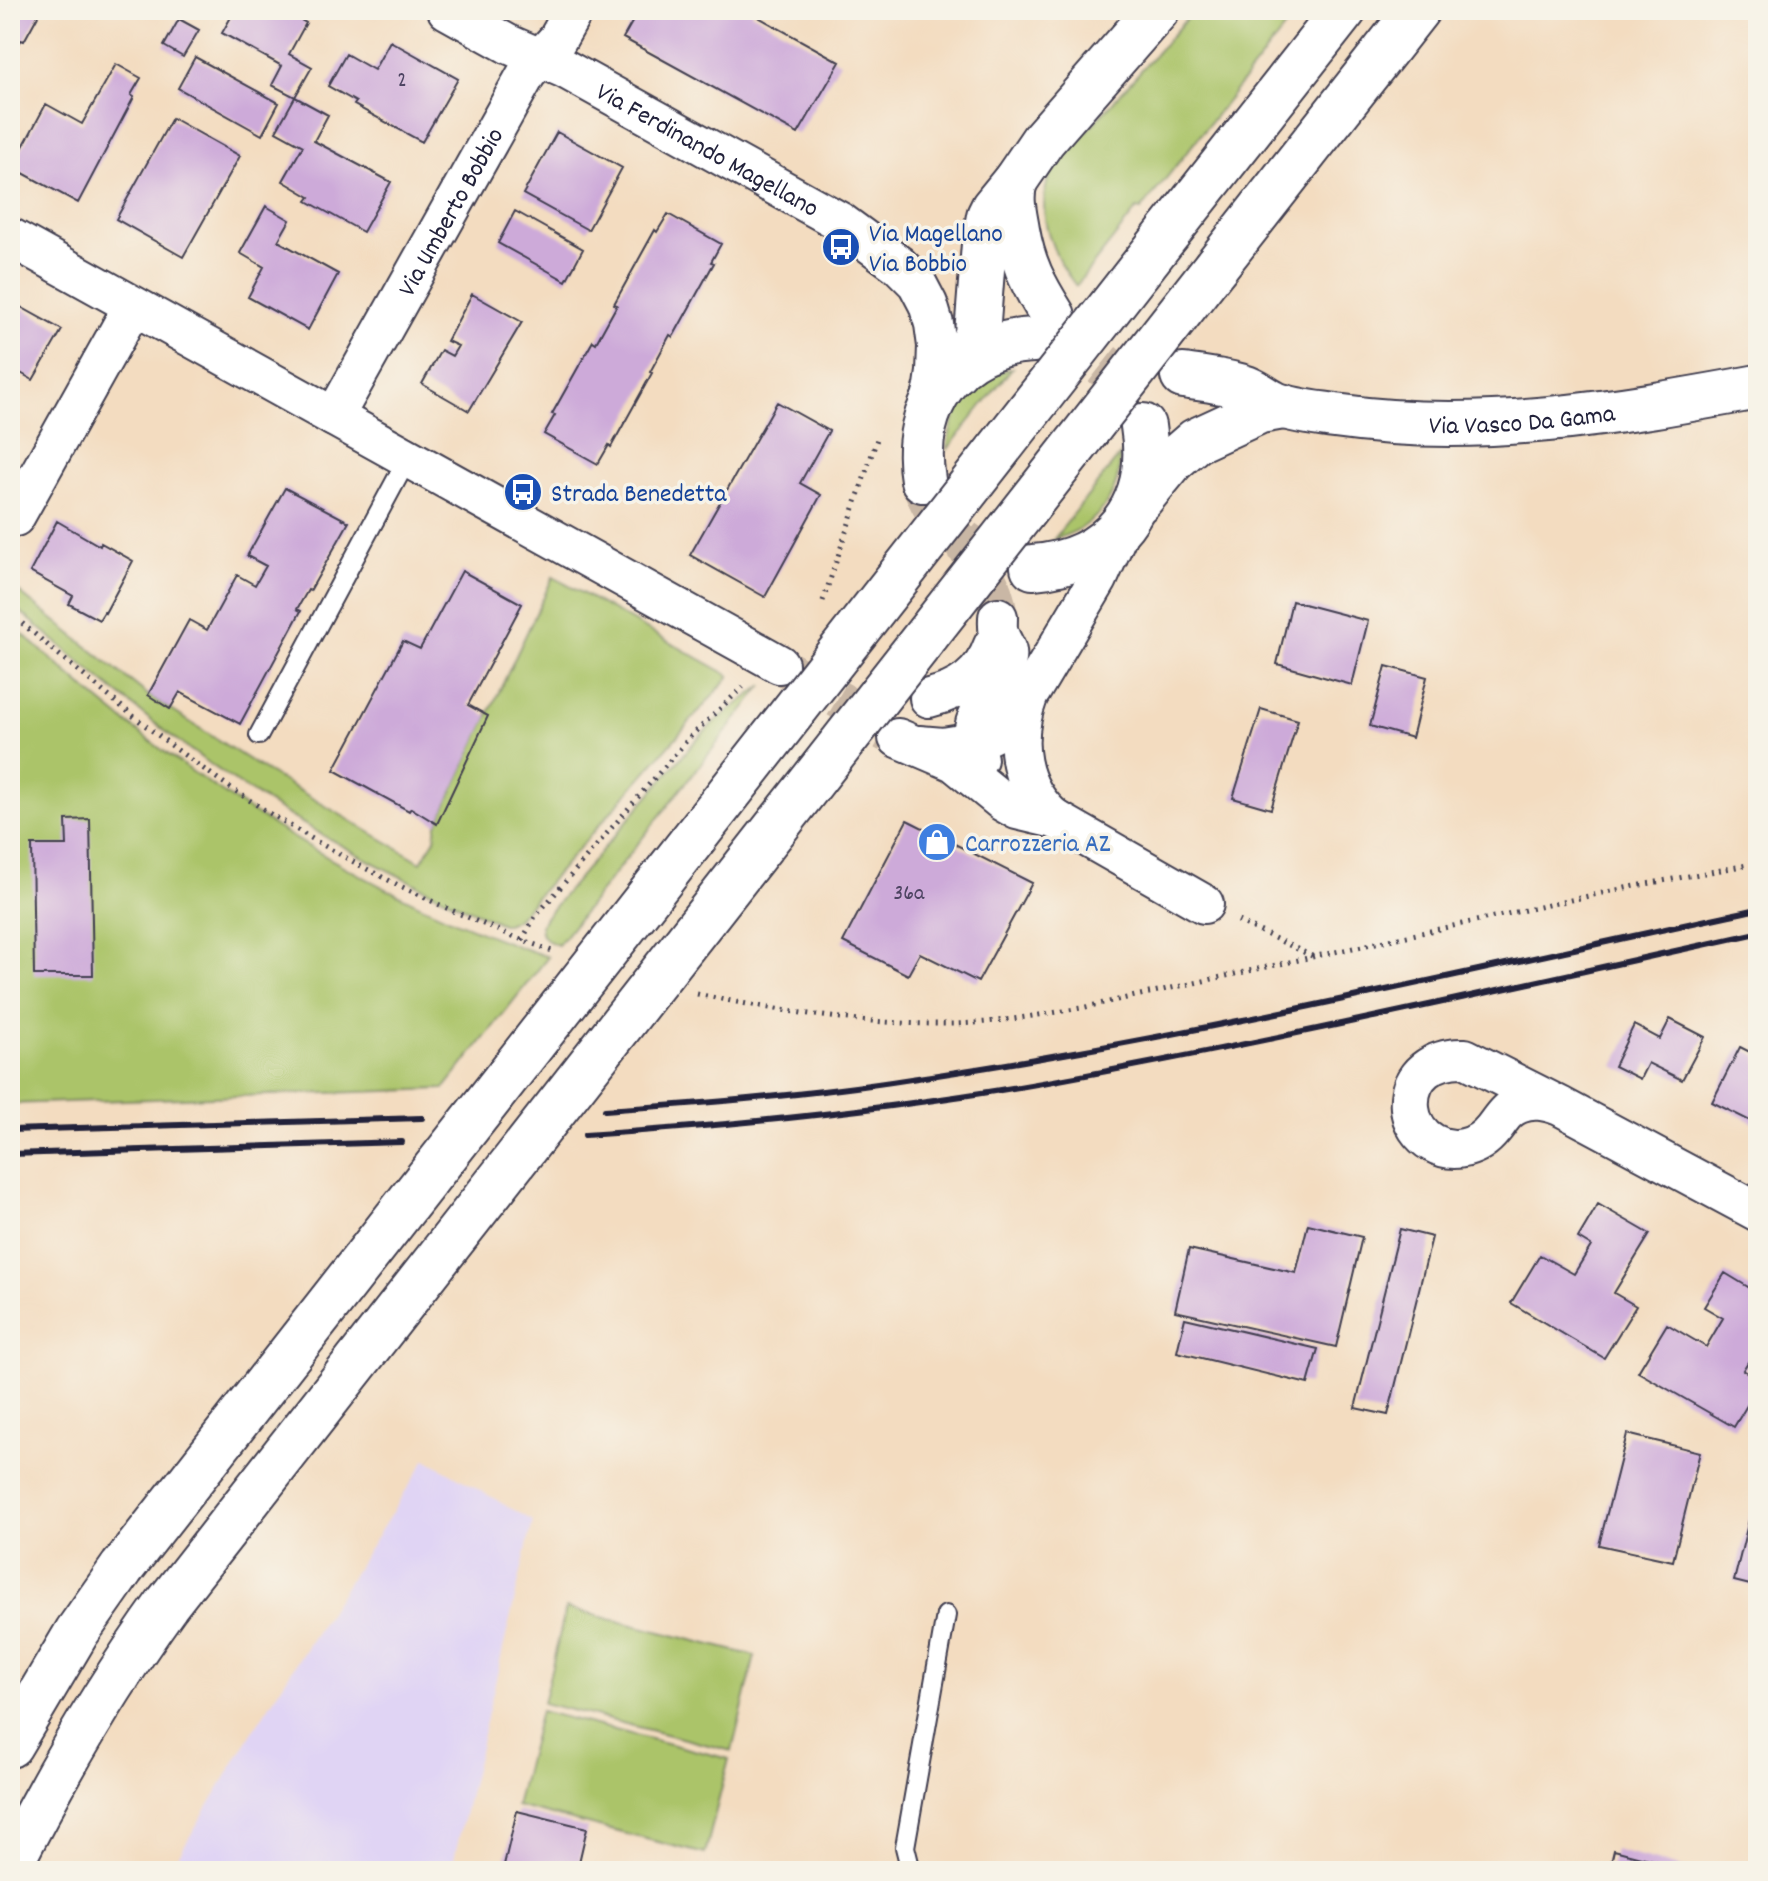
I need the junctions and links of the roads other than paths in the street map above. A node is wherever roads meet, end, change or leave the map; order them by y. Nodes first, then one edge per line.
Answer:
1 (447, 10) edge
2 (574, 10) edge
3 (1157, 10) edge
4 (1344, 10) edge
5 (1417, 10) edge
6 (540, 58) junction
7 (1015, 181) junction
8 (10, 237) edge
9 (133, 306) junction
10 (955, 372) junction
11 (1183, 376) dead end
12 (1758, 387) edge
13 (1283, 407) junction
14 (927, 413) junction
15 (334, 417) junction
16 (1143, 426) tunnel mouth
17 (408, 458) junction
18 (923, 480) tunnel mouth
19 (15, 517) dead end
20 (1126, 518) junction
21 (1033, 567) tunnel mouth
22 (773, 661) tunnel mouth
23 (1032, 690) junction
24 (929, 698) dead end
25 (259, 735) dead end
26 (974, 742) junction
27 (1003, 802) junction
28 (1055, 819) junction
29 (1204, 904) road end
30 (1560, 1106) dead end
31 (1758, 1212) edge
32 (946, 1615) dead end
33 (10, 1745) edge
34 (10, 1865) edge
35 (911, 1871) edge

1 - 6 street, Via Ferdinando Magellano
2 - 6 street, Via Umberto Bobbio
3 - 7 main road
4 - 33 main road, bridge
5 - 34 main road, bridge
6 - 14 street, Via Ferdinando Magellano
6 - 15 street, Via Umberto Bobbio
7 - 10 main road
7 - 10 main road, Via Ferdinando Magellano
8 - 9 street
9 - 15 street
9 - 19 street
10 - 14 main road, Via Ferdinando Magellano
11 - 13 main road
12 - 13 main road, Via Vasco Da Gama
13 - 20 main road
14 - 18 main road, Via Ferdinando Magellano
15 - 17 street
16 - 20 main road
17 - 22 street
17 - 25 lane
20 - 21 main road
20 - 23 street
23 - 26 street
23 - 28 street
24 - 26 street
26 - 27 street
26 - 27 street
27 - 28 street
28 - 29 street
30 - 31 street
32 - 35 lane

